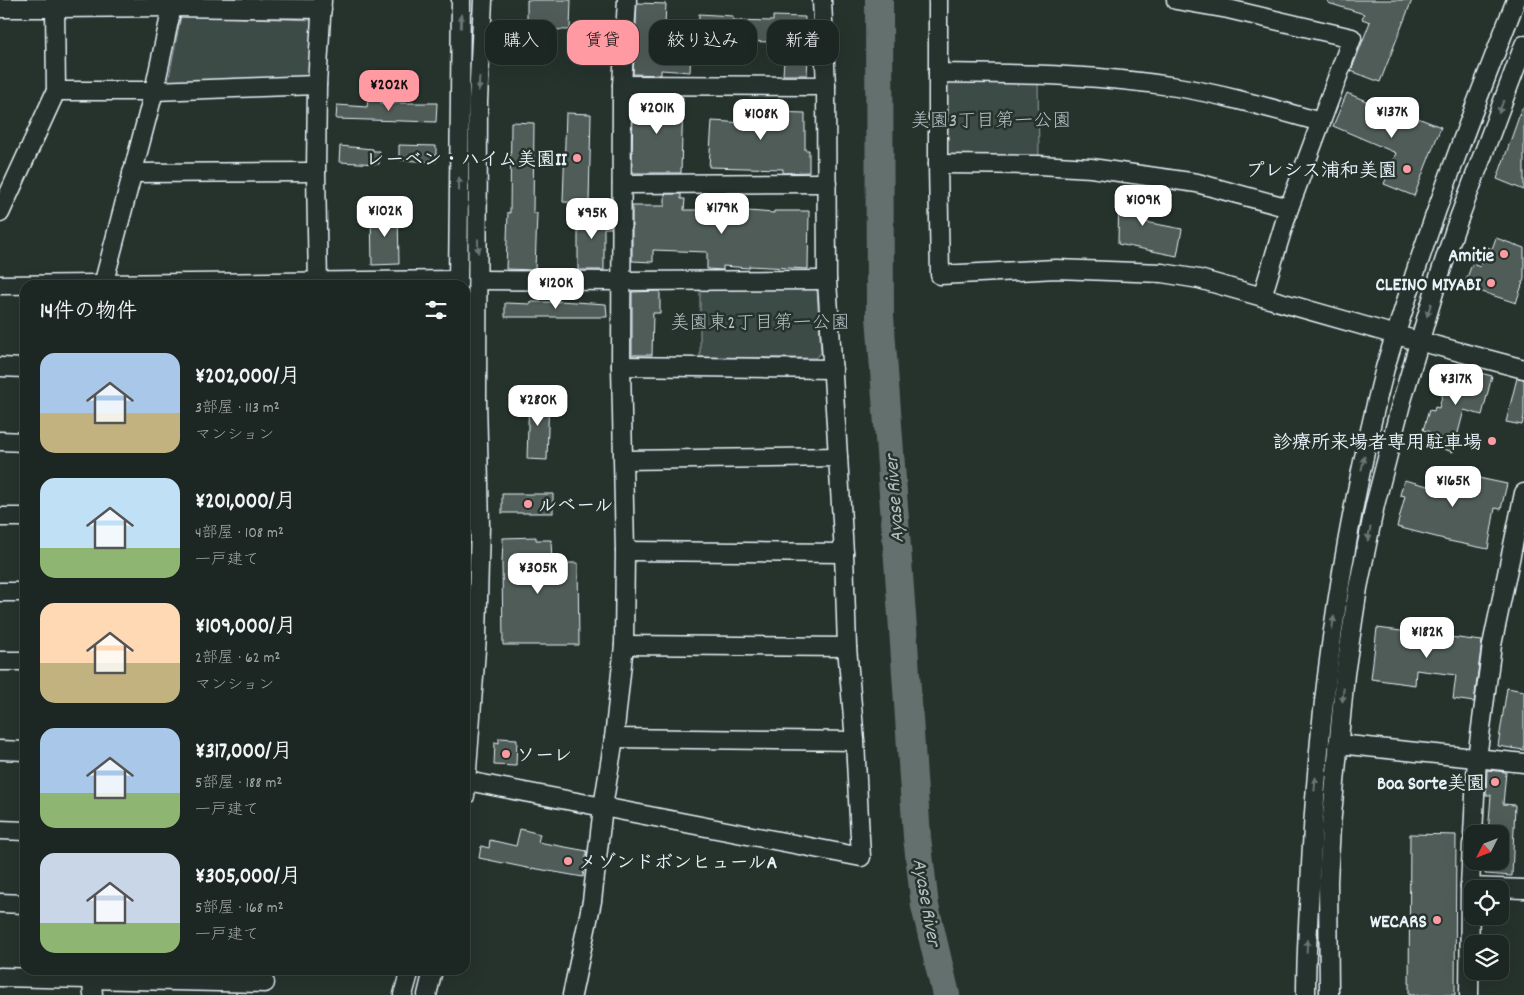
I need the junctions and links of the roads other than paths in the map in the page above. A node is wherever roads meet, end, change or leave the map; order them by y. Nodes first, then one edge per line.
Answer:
1 (461, 0) edge
2 (483, 0) edge
3 (627, 0) edge
4 (822, 0) edge
5 (938, 0) edge
6 (1176, 0) edge
7 (1516, 0) edge
8 (172, 4) edge
9 (322, 4) edge
10 (1229, 4) edge
11 (0, 8) edge
12 (55, 8) junction
13 (1524, 45) edge
14 (938, 73) junction
15 (318, 85) junction
16 (622, 85) junction
17 (826, 86) junction
18 (56, 91) junction
19 (154, 91) junction
20 (1321, 122) junction
21 (938, 164) junction
22 (316, 172) junction
23 (132, 173) junction
24 (7, 182) edge
25 (827, 183) junction
26 (622, 184) junction
27 (1289, 208) junction
28 (0, 213) edge
29 (104, 280) edge
30 (318, 280) edge
31 (458, 280) edge
32 (478, 280) junction
33 (827, 280) junction
34 (621, 282) junction
35 (0, 285) edge
36 (20, 285) edge
37 (1262, 297) junction
38 (1396, 335) junction
39 (1419, 341) junction
40 (621, 366) junction
41 (0, 367) edge
42 (20, 368) edge
43 (833, 369) junction
44 (1524, 369) edge
45 (0, 441) edge
46 (20, 442) edge
47 (838, 457) junction
48 (624, 460) junction
49 (1523, 504) edge
50 (0, 517) edge
51 (20, 517) edge
52 (625, 551) junction
53 (844, 553) junction
54 (0, 592) edge
55 (20, 592) edge
56 (624, 645) junction
57 (847, 647) junction
58 (0, 661) edge
59 (20, 661) edge
60 (470, 734) edge
61 (614, 738) junction
62 (855, 741) junction
63 (1338, 744) junction
64 (0, 750) edge
65 (20, 751) edge
66 (1477, 758) junction
67 (1524, 763) edge
68 (470, 789) edge
69 (603, 808) junction
70 (1473, 825) edge
71 (0, 830) edge
72 (20, 831) edge
73 (1509, 888) edge
74 (1524, 889) edge
75 (0, 903) edge
76 (20, 904) edge
77 (1470, 925) edge
78 (409, 975) edge
79 (432, 975) edge
80 (0, 977) edge
81 (92, 981) edge
82 (265, 983) edge
83 (403, 995) edge
84 (427, 995) edge
85 (572, 995) edge
86 (1306, 995) edge
87 (1329, 995) edge
88 (1470, 995) edge

31 -> 1 street
2 -> 32 street
3 - 16 street
4 - 17 street
5 - 14 street
6 - 10 street
7 - 38 street
8 - 9 street
8 - 12 street
8 - 19 street
9 - 15 street
10 - 20 street
11 - 12 street
12 - 18 street
13 -> 39 street
14 - 20 street
14 - 21 street
15 - 19 street
15 - 22 street
16 - 17 street
16 - 26 street
17 - 25 street
18 - 19 street
18 - 24 street
19 - 23 street
20 - 27 street
21 - 27 street
21 - 37 street
22 - 23 street
22 - 30 street
23 - 29 street
24 - 28 street
25 - 26 street
25 - 33 street
26 - 34 street
27 - 37 street
32 - 34 street
32 - 60 street
33 - 34 street
33 - 43 street
34 - 40 street
35 - 36 street
37 - 38 street
38 - 39 street
86 -> 38 street
39 - 44 street
39 -> 63 street
40 - 43 street
40 - 48 street
41 - 42 street
43 - 47 street
45 - 46 street
47 - 48 street
47 - 53 street
48 - 52 street
49 - 66 street
50 - 51 street
52 - 53 street
52 - 56 street
53 - 57 street
54 - 55 street
56 - 57 street
56 - 61 street
57 - 62 street
58 - 59 street
61 - 62 street
61 - 69 street
62 - 69 street
63 - 66 street
63 - 87 street
64 - 65 street
66 - 67 street
66 - 70 street
68 - 69 street
69 - 85 street
71 - 72 street
73 - 74 street
75 - 76 street
77 - 88 street
78 - 83 street
79 - 84 street
80 - 81 street
81 - 82 street

